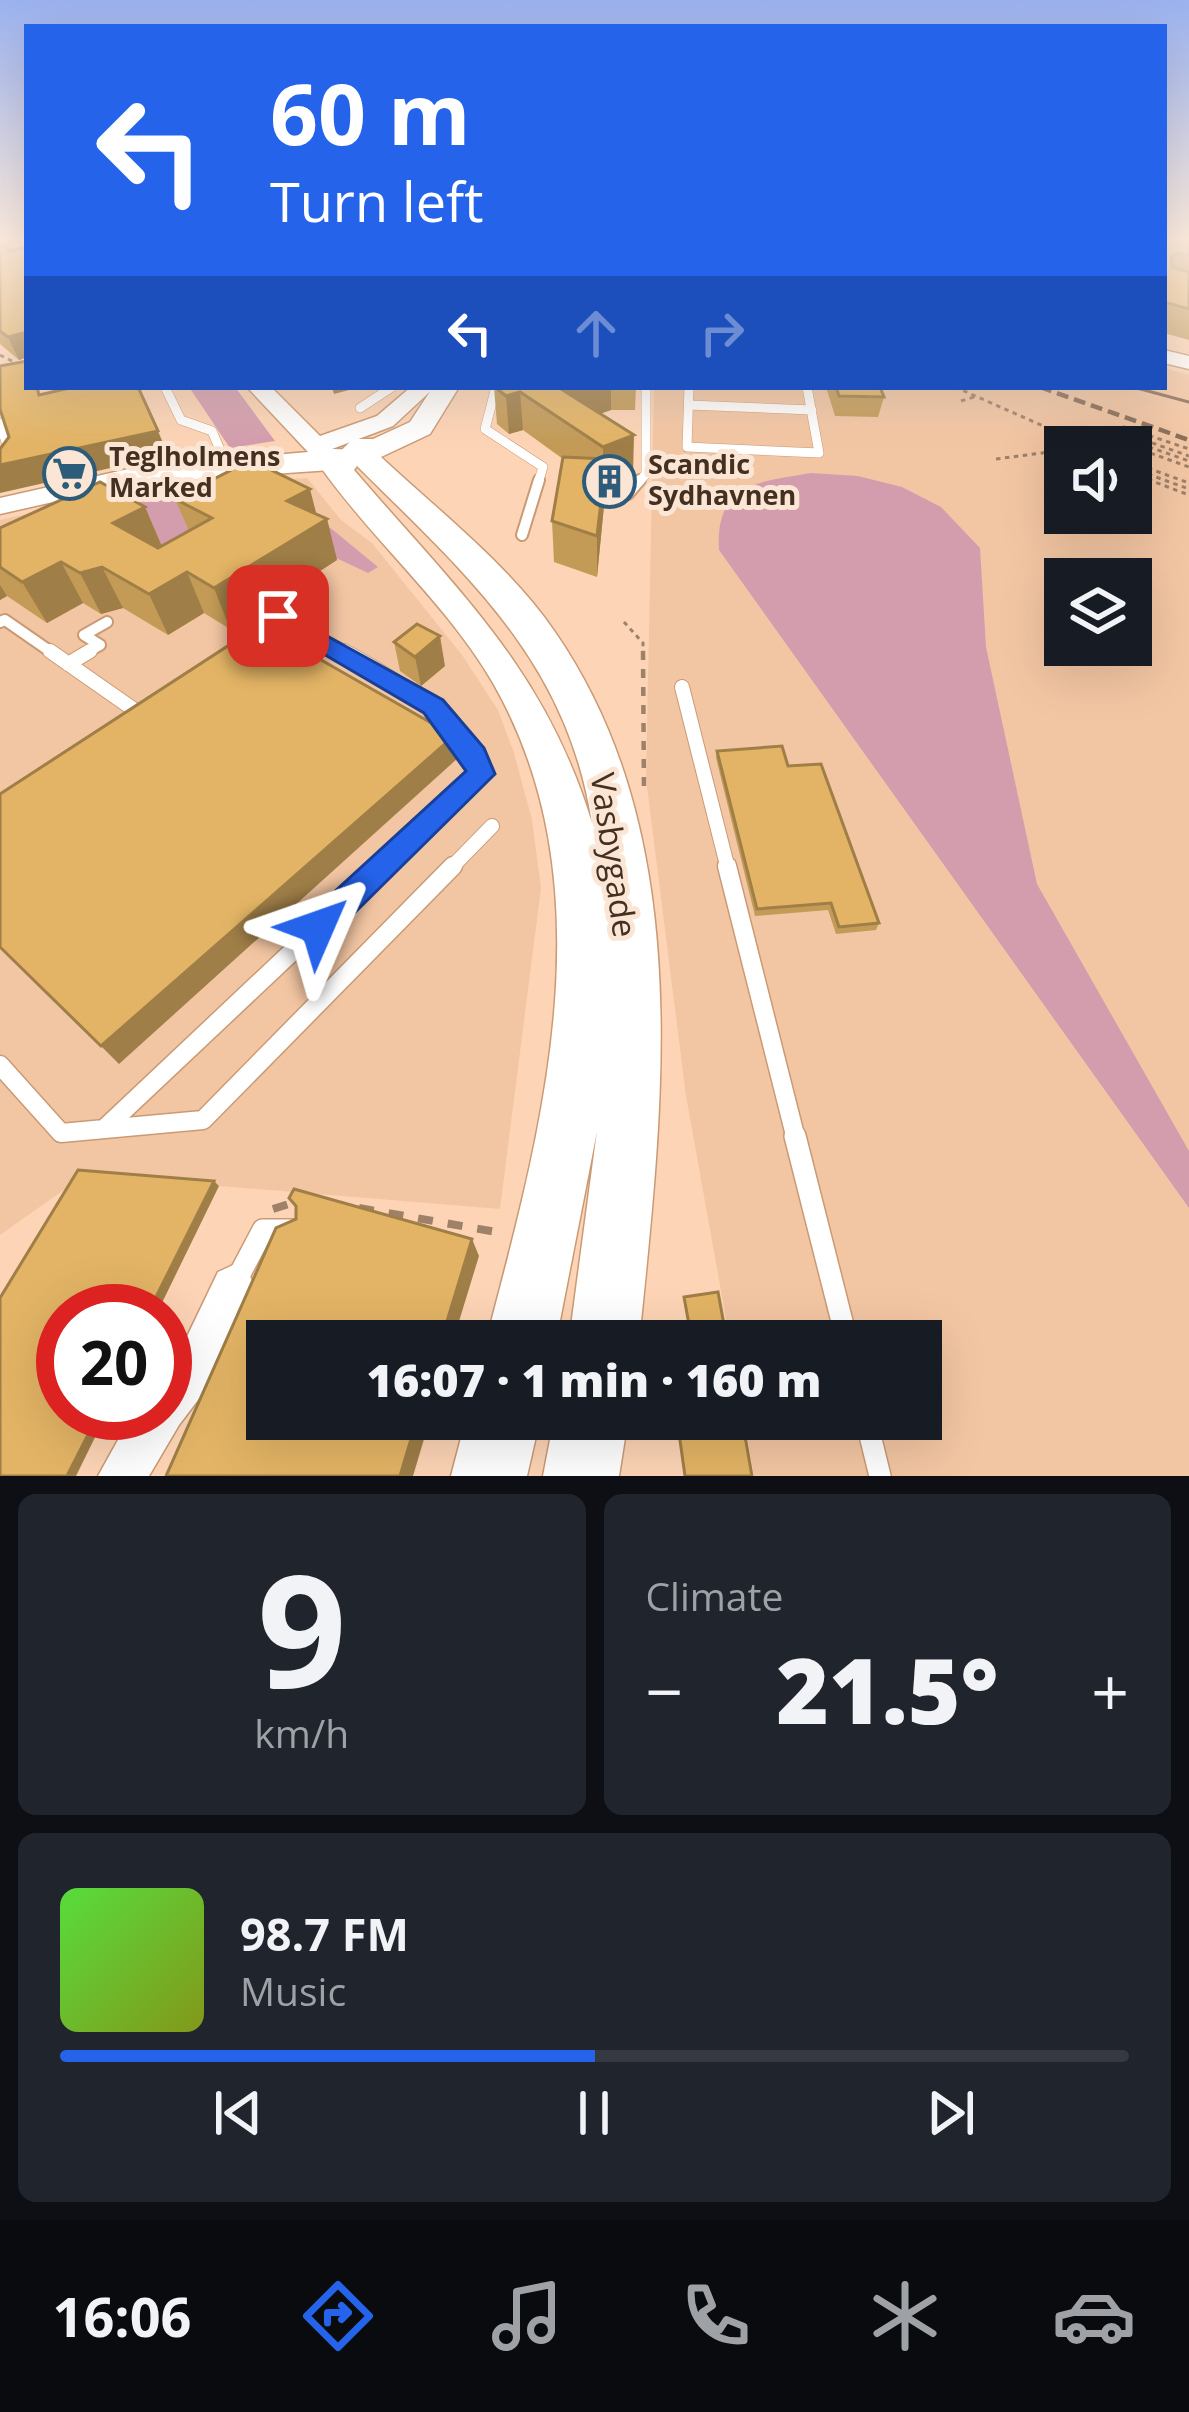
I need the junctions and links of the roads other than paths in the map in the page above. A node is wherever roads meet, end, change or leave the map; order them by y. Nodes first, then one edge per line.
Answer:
1 (166, 390) edge
2 (262, 390) edge
3 (286, 390) edge
4 (388, 390) edge
5 (425, 390) edge
6 (444, 390) edge
7 (495, 390) edge
8 (646, 390) edge
9 (689, 390) edge
10 (809, 390) edge
11 (689, 405) junction
12 (361, 408) dead end
13 (812, 410) junction
14 (0, 423) edge
15 (341, 454) junction
16 (230, 464) junction
17 (0, 467) edge
18 (628, 494) dead end
19 (0, 506) edge
20 (522, 535) dead end
21 (0, 622) edge
22 (107, 622) dead end
23 (242, 640) edge
24 (68, 664) junction
25 (682, 687) dead end
26 (151, 698) edge
27 (133, 709) junction
28 (116, 720) edge
29 (492, 826) dead end
30 (0, 1065) edge
31 (104, 1129) junction
32 (299, 1231) edge
33 (233, 1288) joint
34 (526, 1320) edge
35 (607, 1320) edge
36 (842, 1320) edge
37 (192, 1371) edge
38 (144, 1440) edge
39 (497, 1440) edge
40 (587, 1440) edge
41 (871, 1440) edge
42 (122, 1476) edge
43 (489, 1476) edge
44 (580, 1476) edge
45 (880, 1476) edge

1 - 16 lane
2 - 15 street
3 - 15 street
4 - 12 lane
5 - 15 main road
6 - 15 main road
7 - 20 lane
8 - 18 lane
9 - 11 lane
10 - 13 lane
11 - 13 lane
11 - 13 lane
14 - 17 lane
15 - 16 street
15 - 34 main road, Vasbygade
15 - 35 main road, Vasbygade
16 - 19 street
21 - 24 lane
22 - 24 lane
23 - 31 lane
24 - 27 lane
25 - 36 lane
26 - 27 lane
27 - 28 lane
29 - 31 lane
30 - 31 lane
32 - 33 lane
33 - 37 street
38 - 42 street
39 - 43 main road
40 - 44 main road
41 - 45 lane

